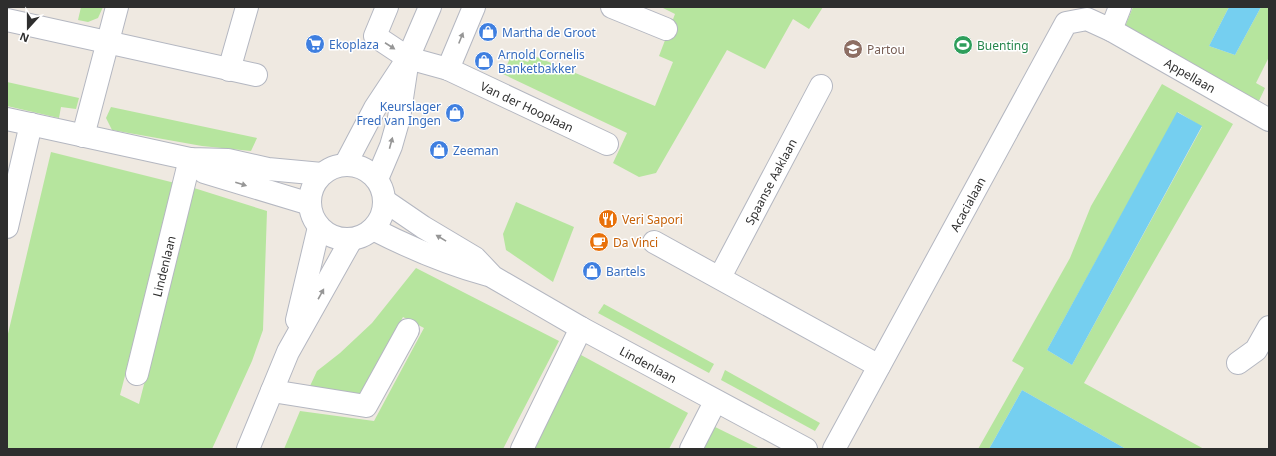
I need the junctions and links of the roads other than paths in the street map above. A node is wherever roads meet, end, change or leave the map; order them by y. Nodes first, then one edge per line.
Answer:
1 (117, 7) edge
2 (247, 7) edge
3 (386, 7) edge
4 (430, 7) edge
5 (474, 7) edge
6 (612, 7) edge
7 (1120, 7) edge
8 (7, 20) edge
9 (666, 29) dead end
10 (1111, 30) junction
11 (108, 43) junction
12 (408, 58) junction
13 (448, 69) junction
14 (229, 70) junction
15 (256, 75) dead end
16 (822, 86) dead end
17 (7, 119) edge
18 (1269, 120) edge
19 (31, 124) junction
20 (83, 136) junction
21 (607, 144) dead end
22 (190, 159) junction
23 (345, 165) junction
24 (322, 174) junction
25 (377, 180) junction
26 (385, 201) junction
27 (310, 204) junction
28 (7, 227) edge
29 (319, 227) junction
30 (373, 229) junction
31 (351, 240) junction
32 (654, 242) dead end
33 (493, 276) junction
34 (720, 277) junction
35 (1269, 326) edge
36 (581, 328) junction
37 (408, 330) dead end
38 (288, 352) junction
39 (1238, 363) dead end
40 (879, 366) junction
41 (137, 374) dead end
42 (272, 391) junction
43 (715, 402) junction
44 (248, 449) edge
45 (522, 449) edge
46 (691, 449) edge
47 (806, 449) edge
48 (834, 449) edge

1 - 11 street
2 - 14 street
3 -> 12 street, Van der Hooplaan
4 - 12 street
13 -> 5 street
6 - 9 street
7 - 10 street
8 - 11 street
10 - 18 street, Appellaan
10 - 40 street, Acacialaan
11 - 14 street
11 - 20 street
12 - 13 street, Van der Hooplaan
12 - 23 street
25 -> 12 street
13 - 21 street, Van der Hooplaan
14 - 15 street
16 - 34 street, Spaanse Aaklaan
17 - 19 street
19 - 20 street
19 - 28 street
20 - 22 street
22 - 24 street
22 -> 27 street
22 - 41 street, Lindenlaan
23 - 24 street
23 - 25 street
24 - 27 street
25 - 26 street
26 - 30 street
33 -> 26 street, Lindenlaan
27 - 29 street
29 - 31 street
29 - 38 street
30 - 31 street
30 - 33 street, Lindenlaan
38 -> 31 street
32 - 34 street
33 - 36 street, Lindenlaan
34 - 40 street
35 - 39 street
36 - 43 street, Lindenlaan
36 - 45 street
37 - 42 street
38 - 42 street
40 - 48 street, Acacialaan
42 - 44 street
43 - 46 street
43 - 47 street, Lindenlaan

